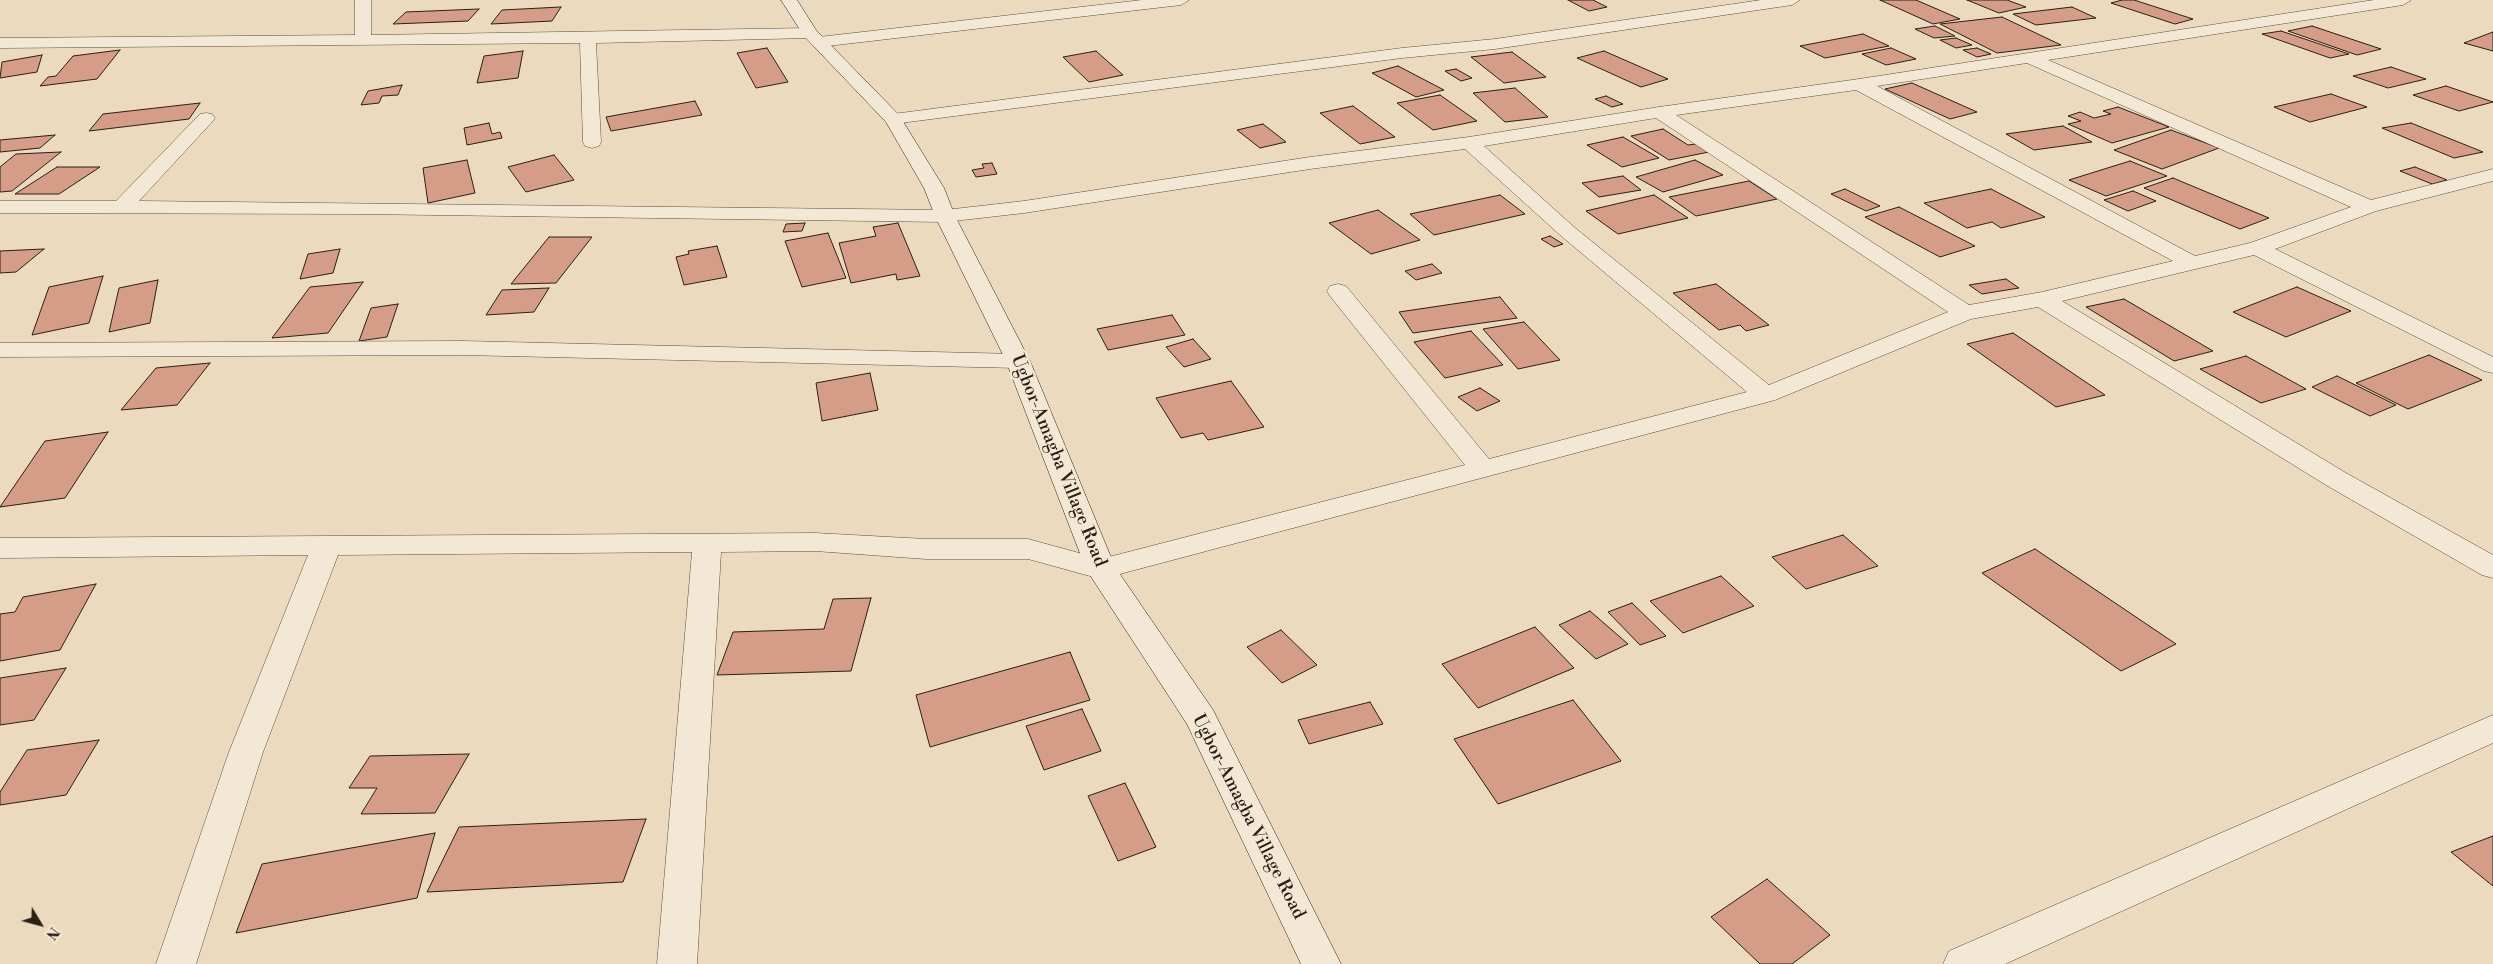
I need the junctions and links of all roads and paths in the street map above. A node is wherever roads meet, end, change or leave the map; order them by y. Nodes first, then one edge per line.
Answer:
1 (363, 0) edge
2 (789, 0) edge
3 (1182, 0) edge
4 (1792, 0) edge
5 (2403, 0) edge
6 (814, 37) junction
7 (588, 38) junction
8 (363, 39) junction
9 (0, 43) edge
10 (2030, 58) junction
11 (1859, 84) junction
12 (1660, 112) junction
13 (206, 118) dead end
14 (893, 119) junction
15 (592, 142) dead end
16 (1470, 143) junction
17 (2493, 175) edge
18 (123, 206) junction
19 (0, 207) edge
20 (2369, 207) junction
21 (946, 216) junction
22 (2257, 248) junction
23 (2194, 264) junction
24 (1338, 291) dead end
25 (2042, 299) junction
26 (1965, 313) junction
27 (0, 350) edge
28 (1018, 361) junction
29 (2493, 366) edge
30 (1766, 395) junction
31 (1483, 469) junction
32 (707, 543) junction
33 (327, 544) junction
34 (0, 548) edge
35 (2493, 568) edge
36 (1101, 569) junction
37 (2493, 728) edge
38 (176, 964) edge
39 (677, 964) edge
40 (1321, 964) edge
41 (1963, 964) edge

1 - 8 street
2 - 6 street, Ugbor-Amagba Village Road
3 - 6 street
4 - 14 street
5 - 10 street
6 - 7 street
6 - 14 street, Ugbor-Amagba Village Road
7 - 8 street
7 - 15 street
8 - 9 street
10 - 11 street
10 - 20 street
11 - 12 street
11 - 23 street
12 - 16 street
12 - 26 street
13 - 18 street
14 - 21 street, Ugbor-Amagba Village Road
16 - 21 street
16 - 30 street
17 - 20 street
18 - 19 street
18 - 21 street
20 - 22 street
21 - 28 street, Ugbor-Amagba Village Road
22 - 23 street
22 - 29 street
23 - 25 street
24 - 31 street
25 - 26 street
25 - 35 street
26 - 30 street
27 - 28 street
28 - 36 street, Ugbor-Amagba Village Road
30 - 31 street
31 - 36 street
32 - 33 street
32 - 36 street
32 - 39 street
33 - 34 street
33 - 38 street
36 - 40 street, Ugbor-Amagba Village Road
37 - 41 street

